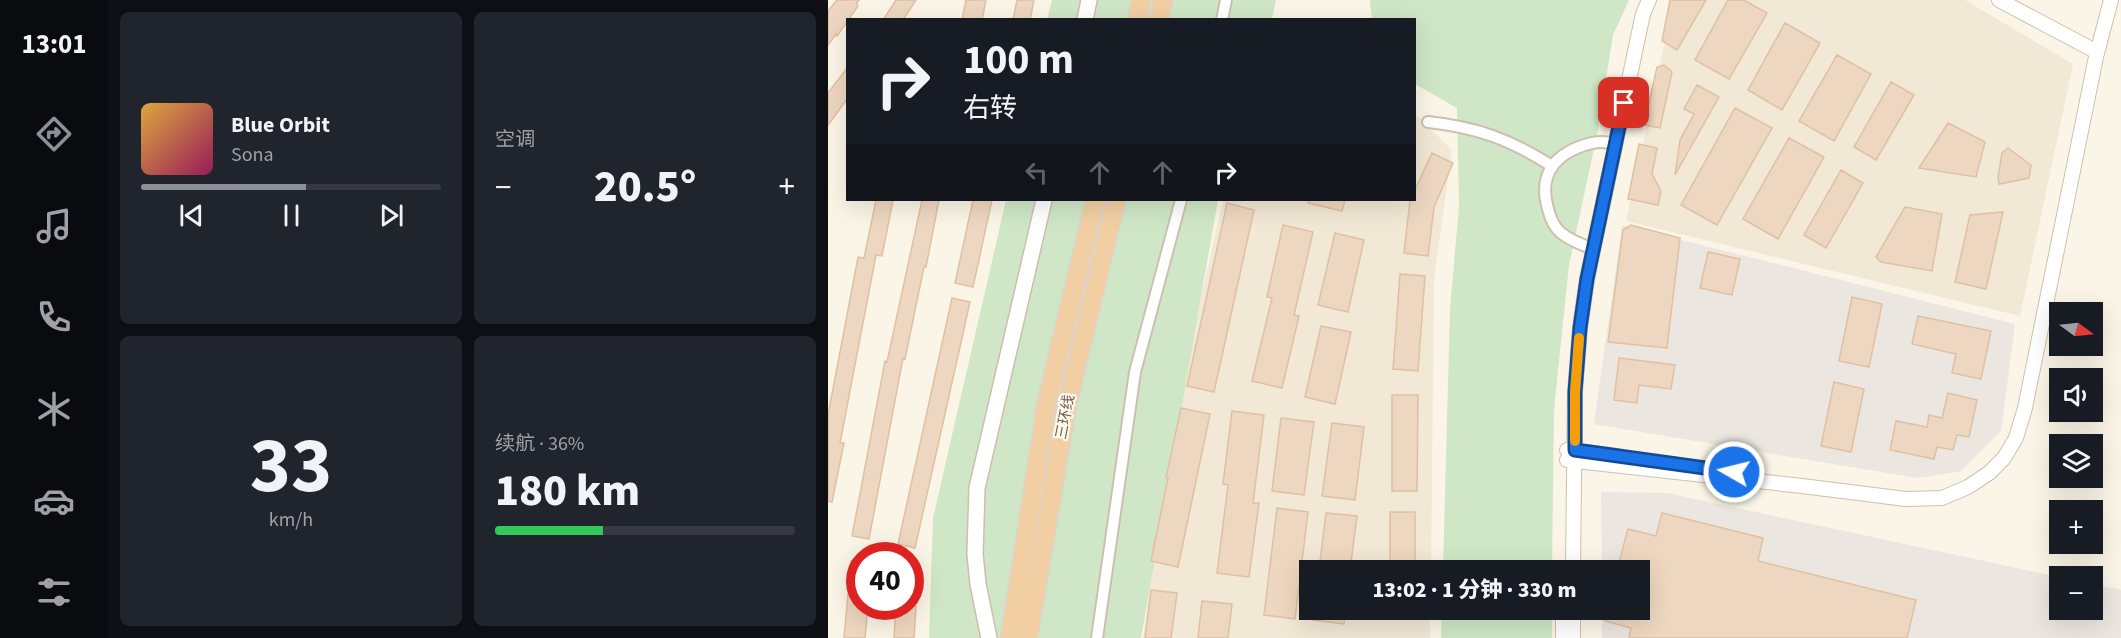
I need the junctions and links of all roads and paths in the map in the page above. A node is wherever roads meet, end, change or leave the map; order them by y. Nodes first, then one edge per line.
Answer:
1 (1089, 0) edge
2 (1132, 0) edge
3 (1141, 0) edge
4 (1163, 0) edge
5 (1226, 0) edge
6 (1641, 0) edge
7 (1649, 0) edge
8 (1999, 0) edge
9 (2015, 0) edge
10 (2106, 0) edge
11 (2111, 0) edge
12 (1085, 18) edge
13 (1128, 18) edge
14 (1137, 18) edge
15 (1159, 18) edge
16 (1222, 18) edge
17 (2096, 48) junction
18 (1428, 122) dead end
19 (1612, 143) junction
20 (1552, 166) junction
21 (1044, 201) edge
22 (1095, 201) edge
23 (1116, 201) edge
24 (1181, 201) edge
25 (1590, 248) junction
26 (1571, 455) junction
27 (1565, 560) edge
28 (1573, 560) edge
29 (1563, 620) edge
30 (1573, 620) edge
31 (989, 638) edge
32 (1010, 638) edge
33 (1028, 638) edge
34 (1097, 638) edge
35 (1563, 638) edge
36 (1573, 638) edge

1 - 12 main road
2 - 13 highway
3 - 14 highway
4 - 15 highway
5 - 16 street
6 - 19 street
7 - 19 street
8 - 17 street
9 - 17 street
10 - 17 street
11 - 17 street
17 - 26 street
18 - 20 street
19 - 20 street
19 - 25 street
20 - 25 street
21 - 31 main road
22 - 32 highway, 三环线
23 - 33 highway, 三环线
24 - 34 street
25 - 26 street
26 - 27 street
26 - 28 street
29 - 35 street
30 - 36 street

